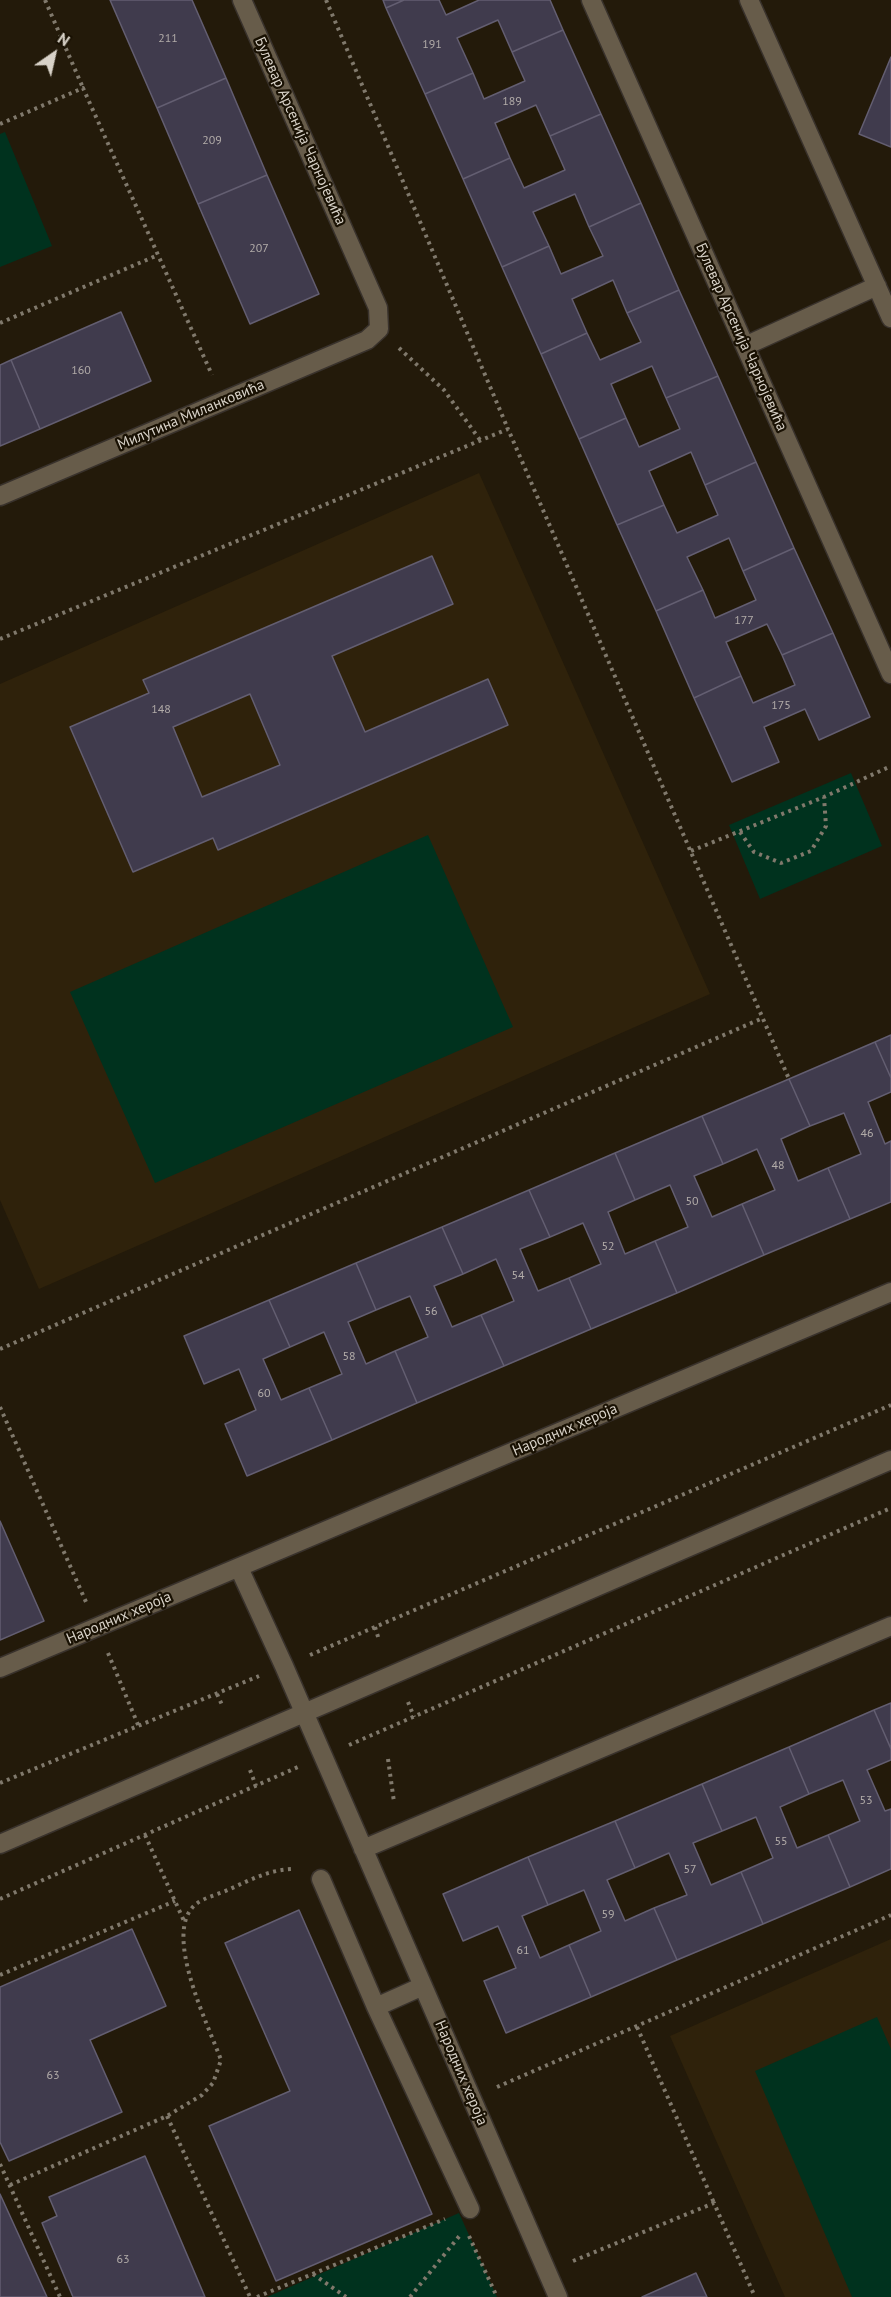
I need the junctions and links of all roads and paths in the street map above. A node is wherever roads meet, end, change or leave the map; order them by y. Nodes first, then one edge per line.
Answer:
1 (45, 0) edge
2 (242, 0) edge
3 (326, 0) edge
4 (591, 0) edge
5 (749, 0) edge
6 (83, 88) junction
7 (0, 124) edge
8 (158, 255) junction
9 (877, 286) junction
10 (891, 318) edge
11 (0, 322) edge
12 (379, 329) junction
13 (745, 346) junction
14 (224, 400) junction
15 (508, 429) junction
16 (480, 440) junction
17 (0, 496) edge
18 (0, 639) edge
19 (884, 640) edge
20 (891, 674) edge
21 (891, 766) edge
22 (824, 797) junction
23 (740, 832) junction
24 (691, 851) junction
25 (763, 1018) junction
26 (789, 1078) dead end
27 (891, 1292) edge
28 (0, 1349) edge
29 (891, 1405) edge
30 (0, 1407) edge
31 (891, 1460) edge
32 (891, 1508) edge
33 (239, 1569) junction
34 (891, 1626) edge
35 (98, 1627) junction
36 (375, 1627) junction
37 (379, 1640) dead end
38 (284, 1666) junction
39 (0, 1668) edge
40 (217, 1694) junction
41 (408, 1702) dead end
42 (223, 1707) dead end
43 (303, 1713) junction
44 (414, 1717) junction
45 (139, 1727) junction
46 (323, 1756) junction
47 (388, 1759) dead end
48 (250, 1770) dead end
49 (0, 1783) edge
50 (256, 1786) junction
51 (394, 1802) dead end
52 (145, 1835) junction
53 (0, 1844) edge
54 (363, 1849) junction
55 (265, 1874) dead end
56 (321, 1879) dead end
57 (0, 1899) edge
58 (175, 1901) junction
59 (891, 1915) edge
60 (184, 1922) junction
61 (0, 1975) edge
62 (423, 1986) junction
63 (376, 2007) junction
64 (637, 2027) junction
65 (471, 2098) junction
66 (167, 2116) junction
67 (0, 2164) edge
68 (10, 2186) junction
69 (714, 2203) junction
70 (470, 2209) joint
71 (547, 2271) junction
72 (313, 2274) junction
73 (60, 2297) edge
74 (250, 2297) edge
75 (257, 2297) edge
76 (346, 2297) edge
77 (410, 2297) edge
78 (497, 2297) edge
79 (558, 2297) edge
80 (755, 2297) edge

1 - 6 path
2 - 12 street, Булевар Арсенија Чарнојевића
3 - 15 path
4 - 13 street, Булевар Арсенија Чарнојевића
5 - 9 street
6 - 7 path
6 - 8 path
8 - 11 path
8 - 14 path
9 - 10 street
9 - 13 street
12 - 14 street, Милутина Миланковића
12 - 16 path
13 - 19 street, Булевар Арсенија Чарнојевића
14 - 17 street, Милутина Миланковића
15 - 16 path
15 - 24 path
16 - 18 path
19 - 20 street, Булевар Арсенија Чарнојевића
21 - 22 path
22 - 23 path
22 - 23 path
23 - 24 path
24 - 25 path
25 - 26 path
25 - 28 path
27 - 33 street, Народних хероја
29 - 36 path
30 - 35 path
31 - 43 street
32 - 44 path
33 - 35 street, Народних хероја
33 - 38 street, Народних хероја
34 - 54 street
35 - 39 street, Народних хероја
35 - 45 path
36 - 37 path
36 - 38 path
38 - 40 path
38 - 43 street, Народних хероја
40 - 42 path
40 - 45 path
41 - 44 path
43 - 46 street, Народних хероја
43 - 53 street
44 - 46 path
45 - 49 path
46 - 50 path
46 - 54 street, Народних хероја
47 - 51 path
48 - 50 path
50 - 52 path
52 - 57 path
52 - 58 path
54 - 62 street, Народних хероја
55 - 60 path
56 - 63 street
58 - 60 path
58 - 61 path
59 - 64 path
60 - 66 path
62 - 63 street
62 - 65 street, Народних хероја
63 - 70 street
64 - 65 path
64 - 69 path
65 - 71 street, Народних хероја
66 - 68 path
66 - 74 path
67 - 68 path
68 - 73 path
69 - 71 path
69 - 80 path
70 - 72 path
71 - 79 street, Народних хероја
72 - 75 path
72 - 76 path
77 - 78 path

